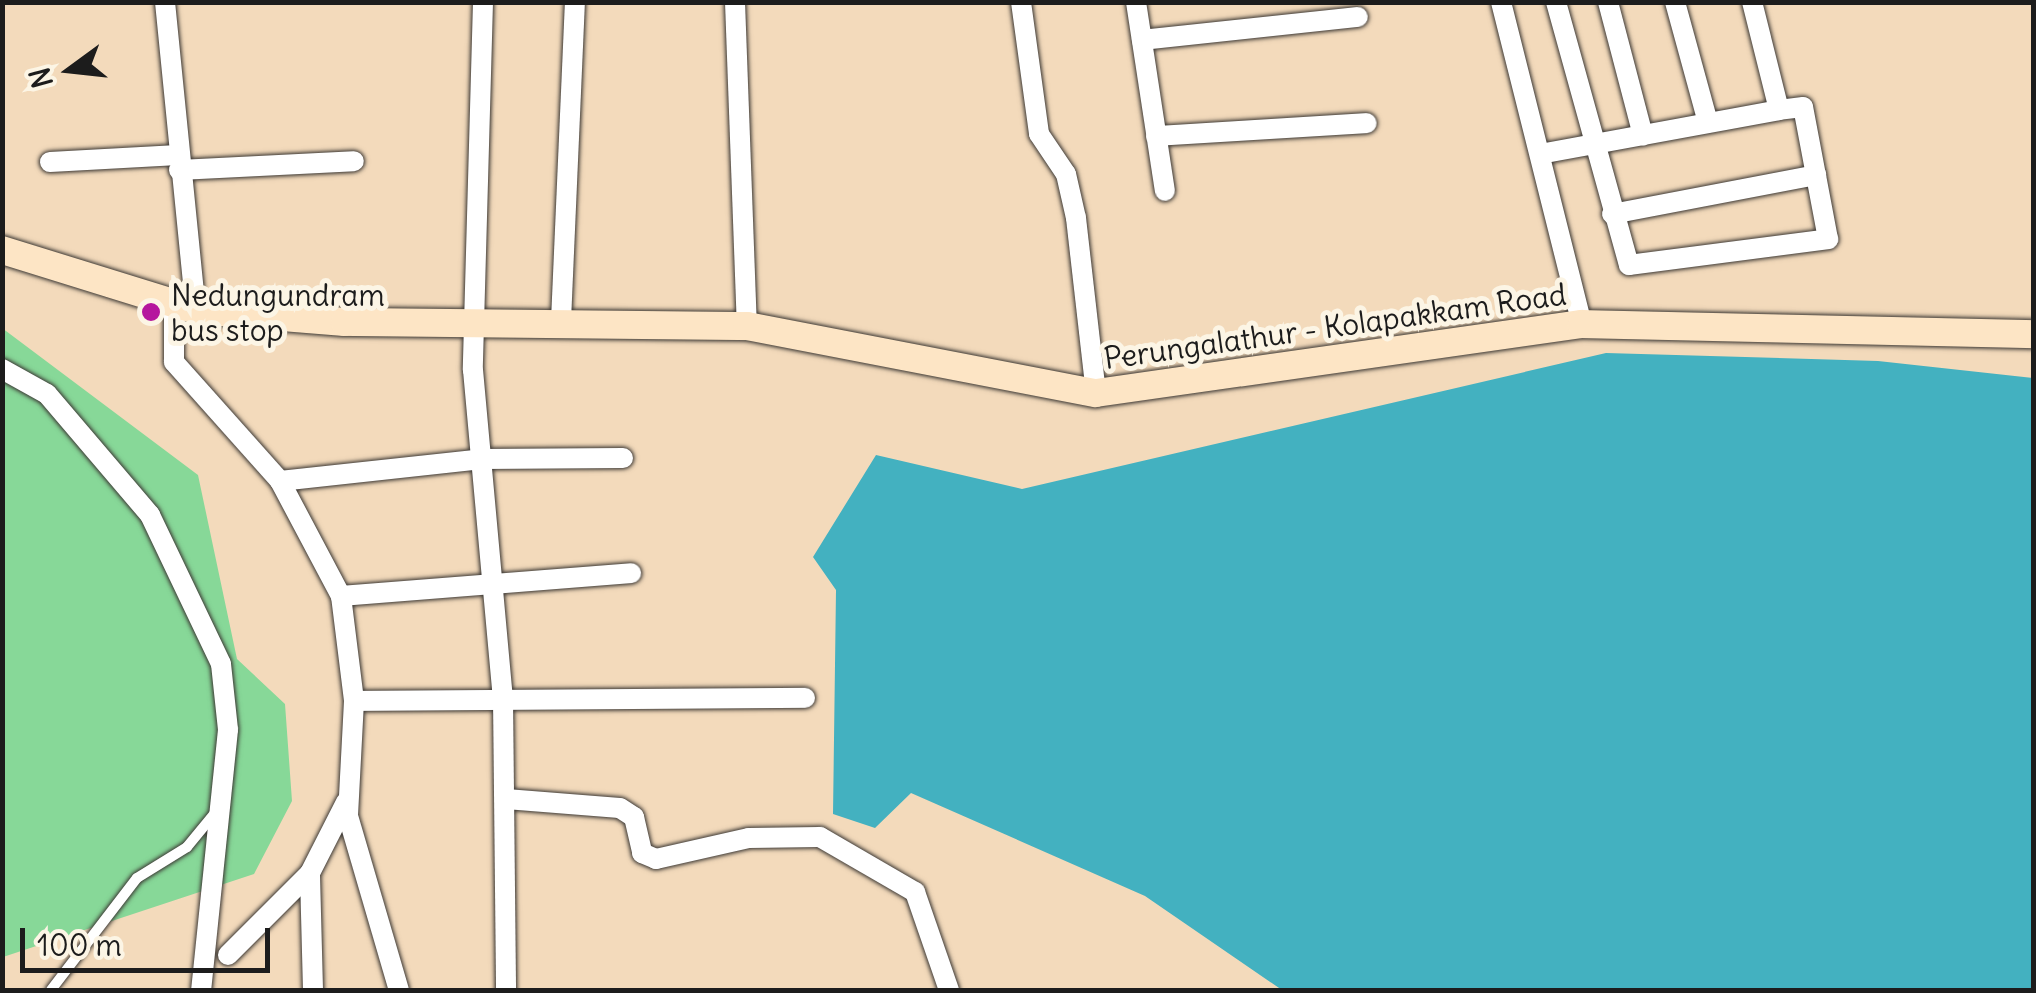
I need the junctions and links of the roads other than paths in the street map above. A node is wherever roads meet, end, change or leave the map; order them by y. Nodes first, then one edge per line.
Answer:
1 (165, 2) edge
2 (483, 2) edge
3 (576, 2) edge
4 (734, 2) edge
5 (1020, 2) edge
6 (1136, 2) edge
7 (1501, 2) edge
8 (1556, 2) edge
9 (1608, 2) edge
10 (1675, 2) edge
11 (1752, 2) edge
12 (1358, 17) dead end
13 (1142, 40) junction
14 (1779, 110) junction
15 (1367, 123) dead end
16 (1708, 123) junction
17 (1643, 135) junction
18 (1156, 136) junction
19 (1592, 144) junction
20 (1540, 154) junction
21 (354, 160) dead end
22 (50, 162) dead end
23 (179, 163) junction
24 (1816, 176) junction
25 (1165, 191) dead end
26 (1612, 214) junction
27 (2, 250) edge
28 (185, 306) junction
29 (472, 321) junction
30 (561, 321) junction
31 (1582, 324) junction
32 (747, 326) junction
33 (2034, 334) edge
34 (2, 370) edge
35 (1096, 393) junction
36 (623, 458) dead end
37 (482, 459) junction
38 (280, 481) junction
39 (631, 573) dead end
40 (495, 580) junction
41 (341, 596) junction
42 (503, 698) junction
43 (804, 698) dead end
44 (354, 700) junction
45 (506, 800) junction
46 (346, 801) junction
47 (216, 812) junction
48 (310, 874) junction
49 (228, 955) dead end
50 (51, 990) edge
51 (201, 990) edge
52 (313, 990) edge
53 (398, 990) edge
54 (506, 990) edge
55 (948, 990) edge

1 - 23 street
2 - 29 street
3 - 30 street
4 - 32 street
5 - 35 street
6 - 13 street
7 - 20 street
8 - 19 street
9 - 17 street
10 - 16 street
11 - 14 street
12 - 13 street
13 - 18 street
14 - 16 street
14 - 24 street
15 - 18 street
16 - 17 street
17 - 19 street
18 - 25 street
19 - 20 street
19 - 26 street
20 - 31 street
21 - 23 street
22 - 23 street
23 - 28 street
24 - 26 street
24 - 26 street
27 - 28 main road, Perungalathur - Kolapakkam Road
28 - 29 main road, Perungalathur - Kolapakkam Road
28 - 38 street
29 - 30 main road, Perungalathur - Kolapakkam Road
29 - 37 street
30 - 32 main road, Perungalathur - Kolapakkam Road
31 - 33 main road, Perungalathur - Kolapakkam Road
31 - 35 main road, Perungalathur - Kolapakkam Road
32 - 35 main road, Perungalathur - Kolapakkam Road
34 - 47 street
36 - 37 street
37 - 38 street
37 - 40 street
38 - 41 street
39 - 40 street
40 - 41 street
40 - 42 street
41 - 44 street
42 - 43 street
42 - 44 street
42 - 45 street
44 - 46 street
45 - 54 street
45 - 55 street
46 - 48 street
46 - 53 street
47 - 50 lane
47 - 51 street
48 - 49 street
48 - 52 street

